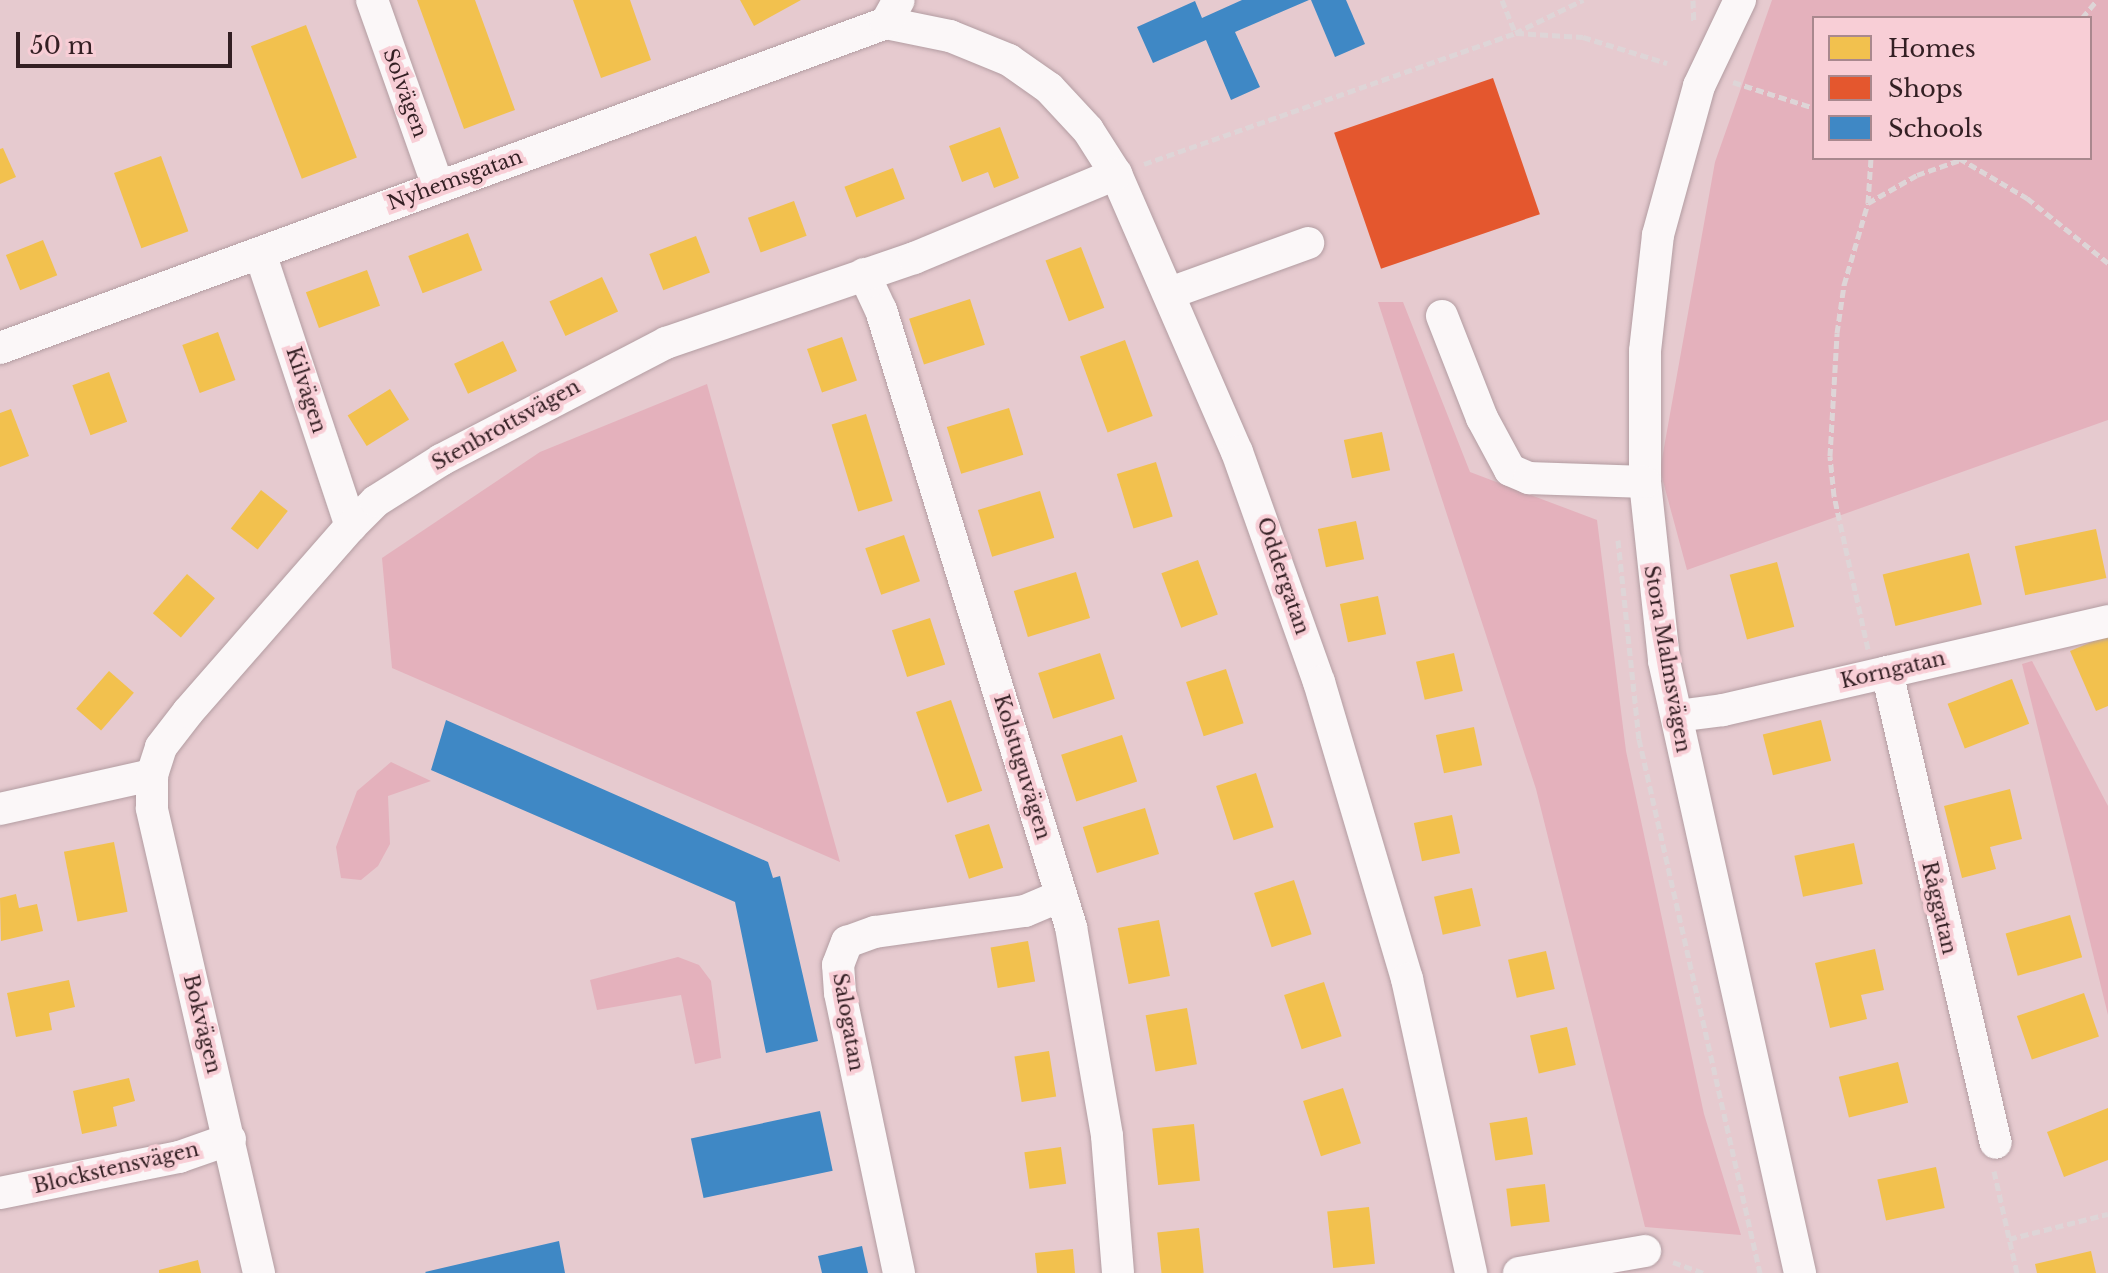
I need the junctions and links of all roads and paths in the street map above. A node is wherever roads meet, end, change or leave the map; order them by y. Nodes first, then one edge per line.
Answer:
1 (372, 0) edge
2 (1502, 0) edge
3 (1583, 0) edge
4 (1740, 0) edge
5 (2097, 0) edge
6 (893, 11) edge
7 (2084, 16) edge
8 (1515, 33) junction
9 (1667, 63) dead end
10 (1720, 78) dead end
11 (1812, 107) edge
12 (1871, 160) edge
13 (1957, 160) edge
14 (1965, 160) edge
15 (1116, 174) junction
16 (438, 186) junction
17 (1868, 203) junction
18 (1308, 243) dead end
19 (260, 253) junction
20 (2108, 263) edge
21 (864, 274) junction
22 (1170, 293) junction
23 (1442, 316) dead end
24 (0, 348) edge
25 (1645, 482) junction
26 (351, 526) junction
27 (2108, 621) edge
28 (1887, 672) junction
29 (1677, 716) junction
30 (152, 775) junction
31 (0, 809) edge
32 (1061, 896) junction
33 (230, 1139) junction
34 (1996, 1143) joint
35 (0, 1193) edge
36 (2108, 1214) edge
37 (2009, 1239) junction
38 (1645, 1251) dead end
39 (259, 1273) edge
40 (899, 1273) edge
41 (1118, 1273) edge
42 (1471, 1273) edge
43 (1519, 1273) edge
44 (1800, 1273) edge
45 (2017, 1273) edge

1 - 16 street, Solvägen
2 - 8 path
3 - 8 path
4 - 25 street, Stora Malmsvägen
5 - 7 path
6 - 15 street, Oddergatan
6 - 16 street, Nyhemsgatan
8 - 9 path
8 - 15 path
10 - 11 path
12 - 17 path
13 - 17 path
14 - 20 path
15 - 21 street, Stenbrottsvägen
15 - 22 street, Oddergatan
16 - 19 street, Nyhemsgatan
17 - 28 path
18 - 22 street
19 - 24 street, Nyhemsgatan
19 - 26 street, Kilvägen
21 - 26 street, Stenbrottsvägen
21 - 32 street, Kolstuguvägen
22 - 42 street, Oddergatan
23 - 25 street
25 - 29 street, Stora Malmsvägen
26 - 30 street, Stenbrottsvägen
27 - 28 street, Korngatan
28 - 29 street, Korngatan
28 - 34 street, Råggatan
29 - 44 street, Stora Malmsvägen
30 - 31 street
30 - 33 street, Bokvägen
32 - 40 street, Salogatan
32 - 41 street, Kolstuguvägen
33 - 35 street, Blockstensvägen
33 - 39 street, Bokvägen
34 - 37 path
36 - 37 path
37 - 45 path
38 - 43 street

